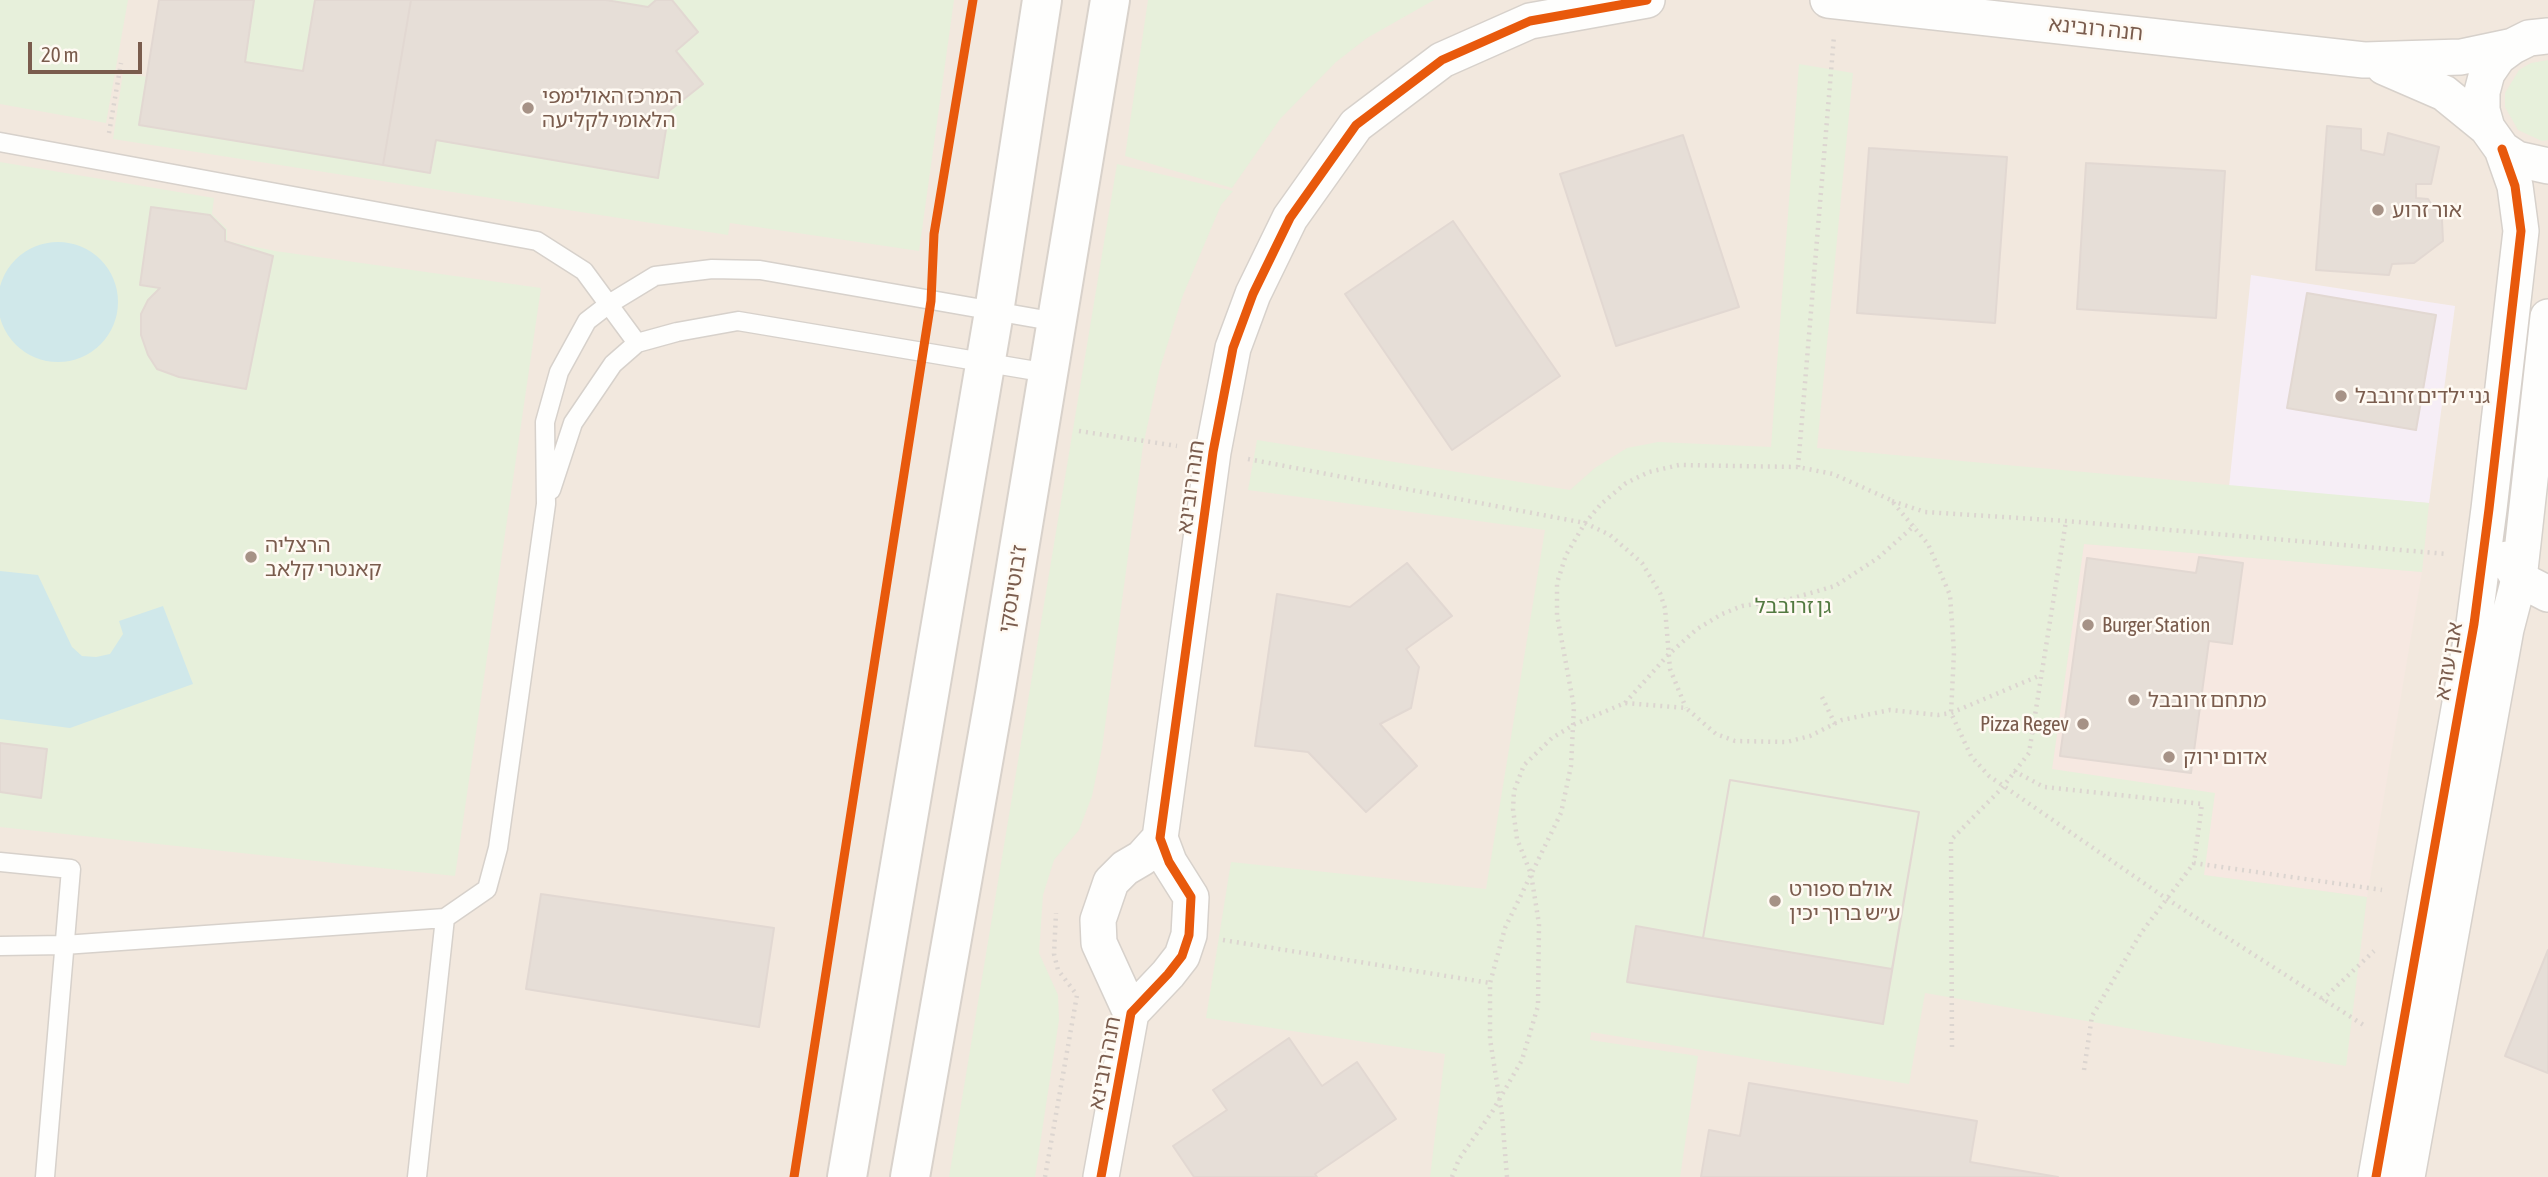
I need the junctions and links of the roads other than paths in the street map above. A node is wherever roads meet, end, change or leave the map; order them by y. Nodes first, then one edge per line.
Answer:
1 (1042, 0) edge
2 (1110, 0) edge
3 (1647, 0) edge
4 (1828, 0) edge
5 (1837, 1) edge
6 (2534, 35) edge
7 (2364, 60) junction
8 (2495, 139) junction
9 (0, 142) edge
10 (2548, 166) edge
11 (609, 304) junction
12 (994, 312) junction
13 (2548, 317) edge
14 (1056, 322) junction
15 (637, 343) junction
16 (986, 361) junction
17 (1048, 373) junction
18 (546, 503) junction
19 (2489, 509) junction
20 (2533, 586) edge
21 (1160, 838) junction
22 (0, 862) edge
23 (444, 918) junction
24 (64, 945) junction
25 (0, 946) edge
26 (1131, 1013) junction
27 (2399, 1173) edge
28 (45, 1177) edge
29 (417, 1177) edge
30 (847, 1177) edge
31 (910, 1177) edge
32 (1101, 1177) edge

1 - 12 main road
2 - 14 main road, ז'בוטינסקי
3 - 21 street, חנה רובינא
4 - 5 street, חנה רובינא
5 - 7 street, חנה רובינא
6 - 7 street, חנה רובינא
6 - 8 street, אבן עזרא
7 - 8 street, חנה רובינא
8 - 10 street, חנה רובינא
8 - 19 street, אבן עזרא
9 - 11 lane
11 - 12 lane
11 - 15 lane
11 - 18 lane
12 - 14 lane
12 - 16 main road
13 - 20 street, אבן עזרא
14 - 17 main road, ז'בוטינסקי
15 - 16 lane
15 - 18 lane
16 - 17 lane
16 - 30 main road
17 - 31 main road, ז'בוטינסקי
18 - 23 lane
19 - 20 street
19 - 27 street, אבן עזרא
20 - 27 street, אבן עזרא
21 - 26 street, חנה רובינא
21 - 26 street, חנה רובינא
22 - 24 lane
23 - 24 lane
23 - 29 lane
24 - 25 lane
24 - 28 lane
26 - 32 street, חנה רובינא

